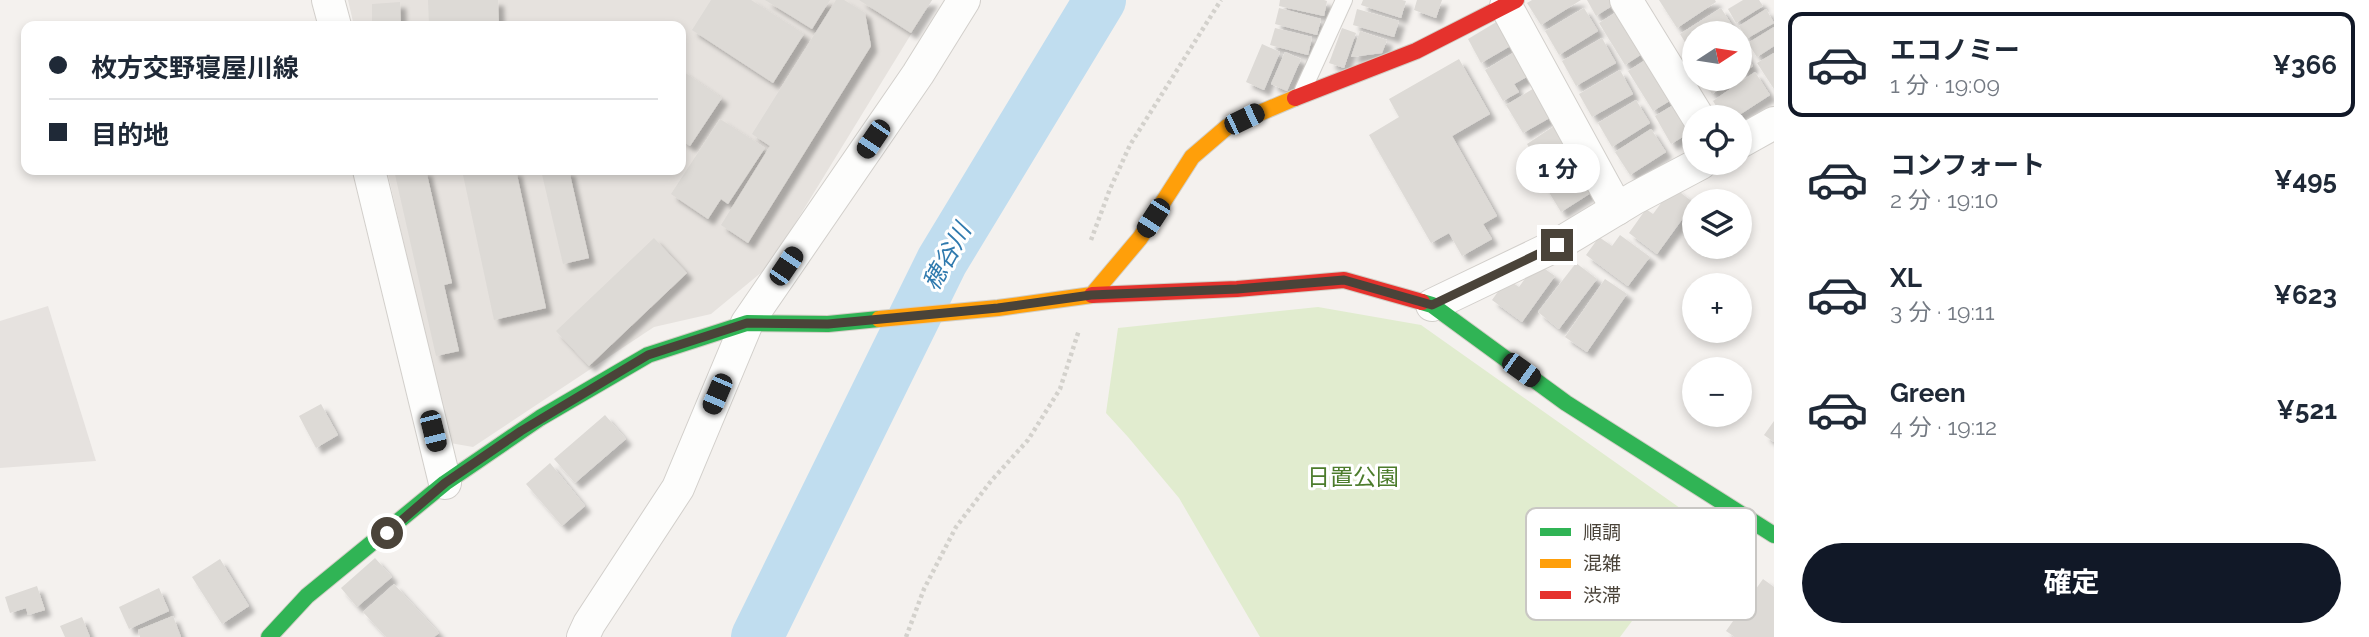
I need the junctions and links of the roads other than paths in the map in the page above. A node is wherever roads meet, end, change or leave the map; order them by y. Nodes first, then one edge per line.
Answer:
1 (328, 0) edge
2 (964, 0) edge
3 (1344, 0) edge
4 (1626, 0) edge
5 (1511, 3) edge
6 (1466, 12) edge
7 (334, 21) edge
8 (1301, 96) junction
9 (1691, 105) edge
10 (1774, 123) edge
11 (1752, 135) edge
12 (1682, 173) edge
13 (370, 175) edge
14 (1617, 209) junction
15 (1091, 295) junction
16 (1432, 305) junction
17 (747, 323) junction
18 (445, 483) junction
19 (1731, 508) edge
20 (1756, 524) edge
21 (1774, 535) edge
22 (269, 637) edge
23 (583, 637) edge

1 - 7 street
2 - 17 street
3 - 8 lane
4 - 9 street
5 - 6 main road
5 - 14 street
6 - 8 main road
8 - 15 main road
10 - 11 street
12 - 14 street
13 - 18 street
14 - 16 street
15 - 16 main road
15 - 17 main road
16 - 19 main road
17 - 18 main road
17 - 23 street
18 - 22 main road
20 - 21 main road

